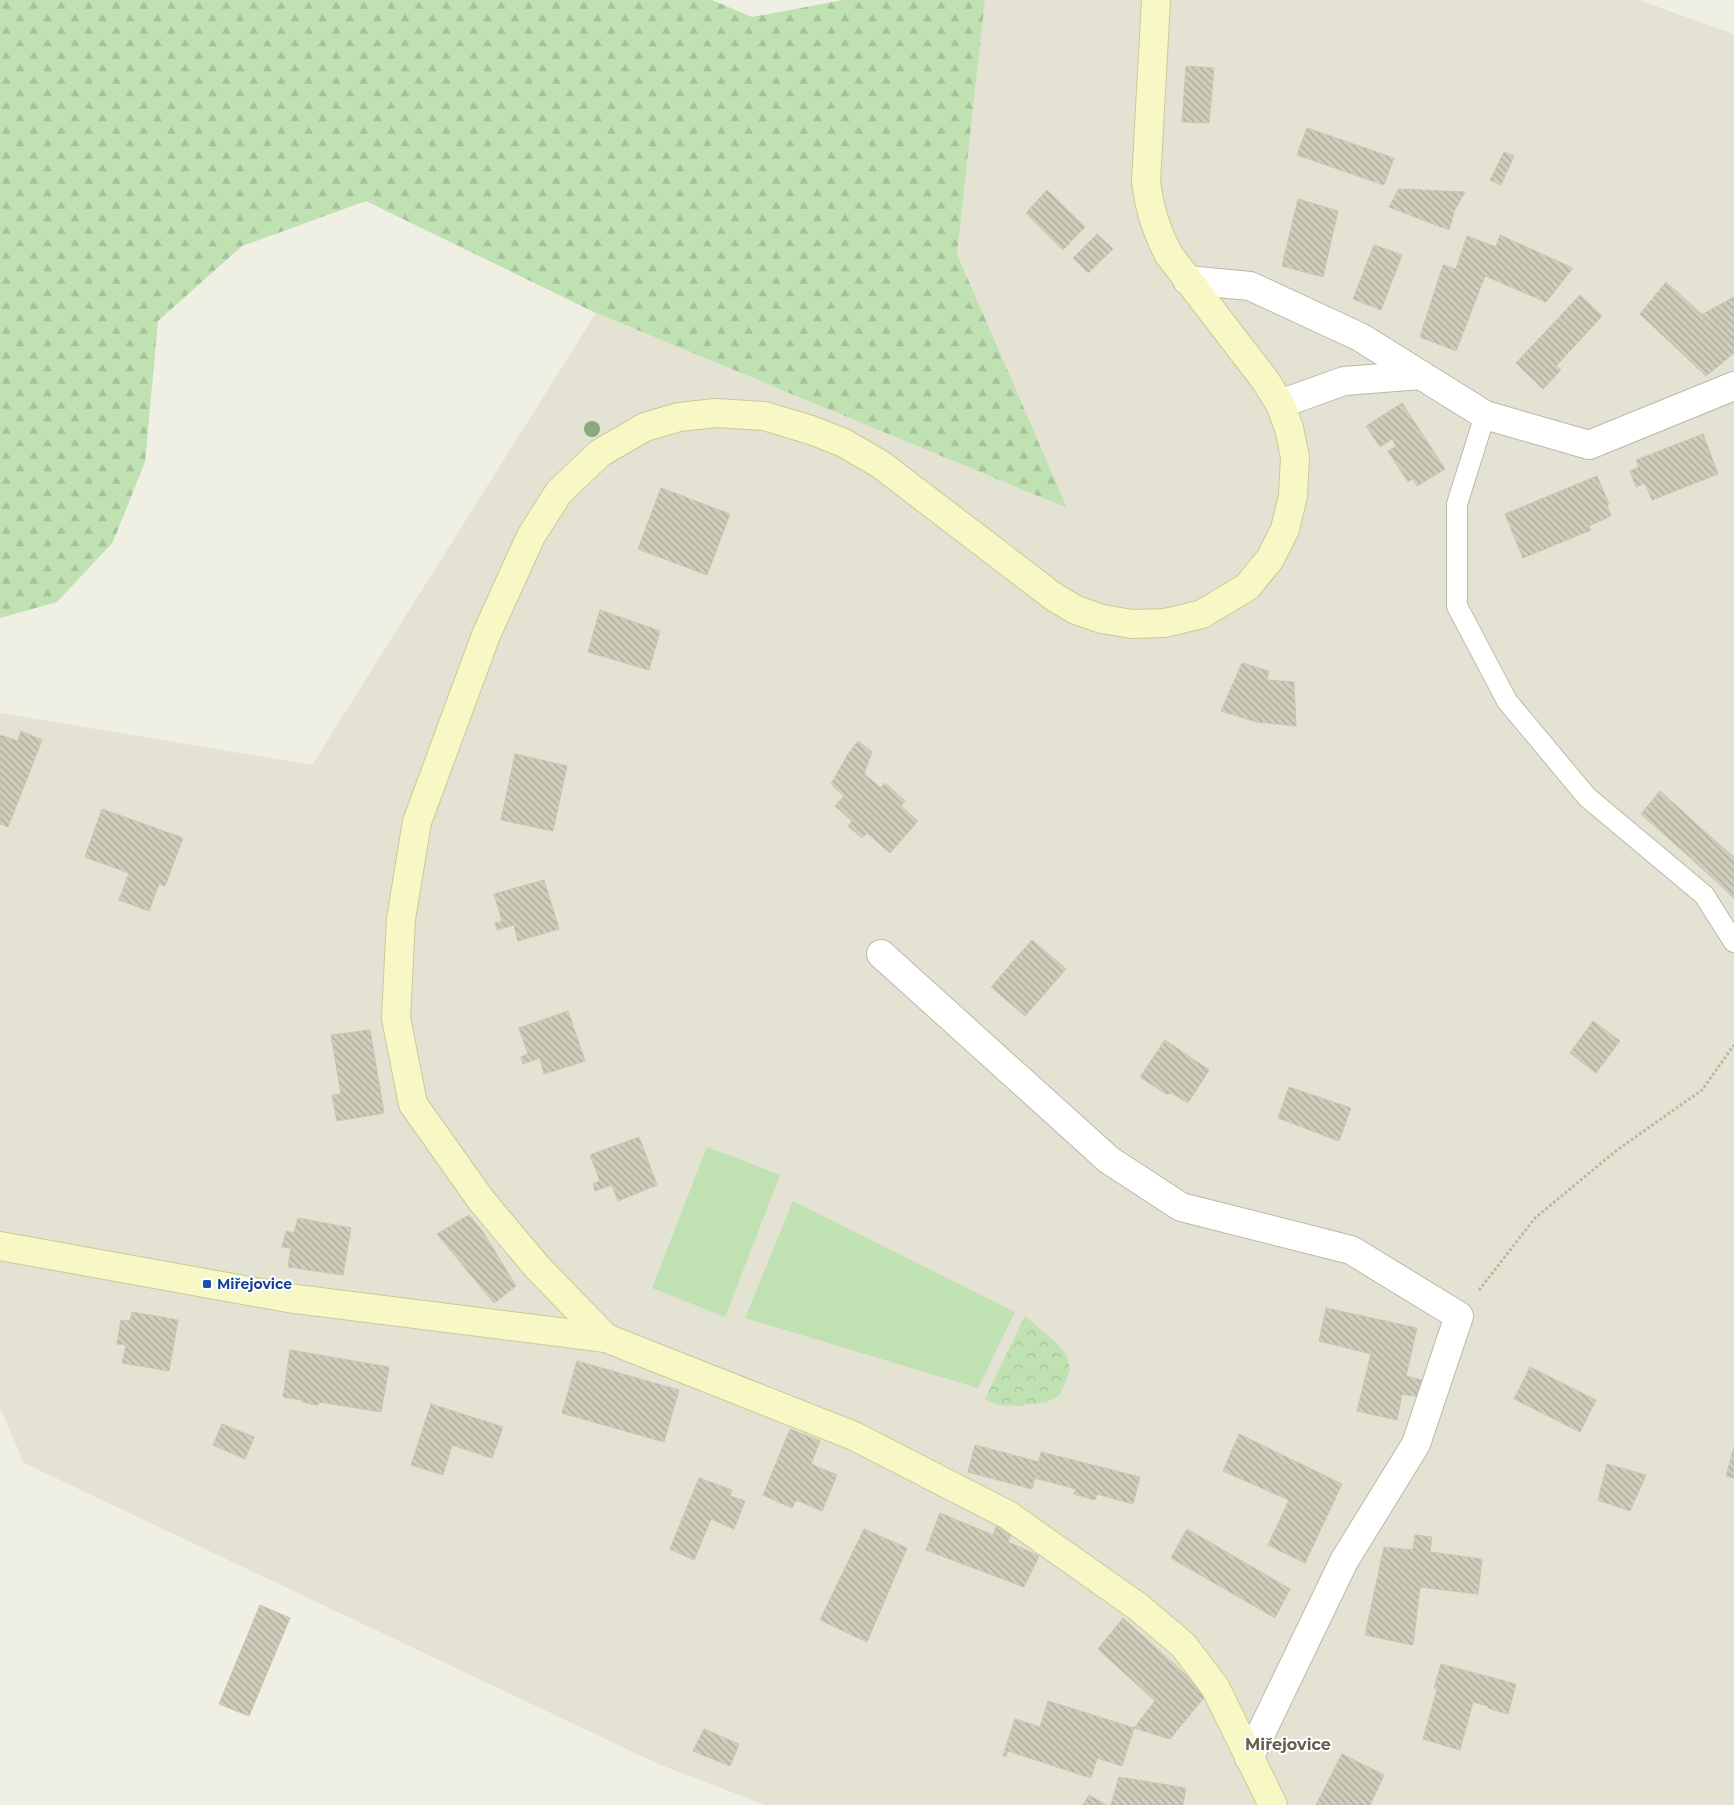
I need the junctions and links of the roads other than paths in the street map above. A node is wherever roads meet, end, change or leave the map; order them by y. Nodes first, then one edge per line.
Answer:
1 (1156, 0) edge
2 (1187, 280) junction
3 (1421, 375) junction
4 (1734, 386) edge
5 (1280, 404) junction
6 (1485, 415) junction
7 (1734, 942) edge
8 (881, 954) dead end
9 (0, 1246) edge
10 (606, 1338) junction
11 (1249, 1758) junction
12 (1273, 1805) edge

1 - 2 street
2 - 3 street
2 - 5 street
3 - 5 street
3 - 6 street
4 - 6 street
5 - 10 street
6 - 7 lane
8 - 11 street
9 - 10 street
10 - 11 street
11 - 12 street

